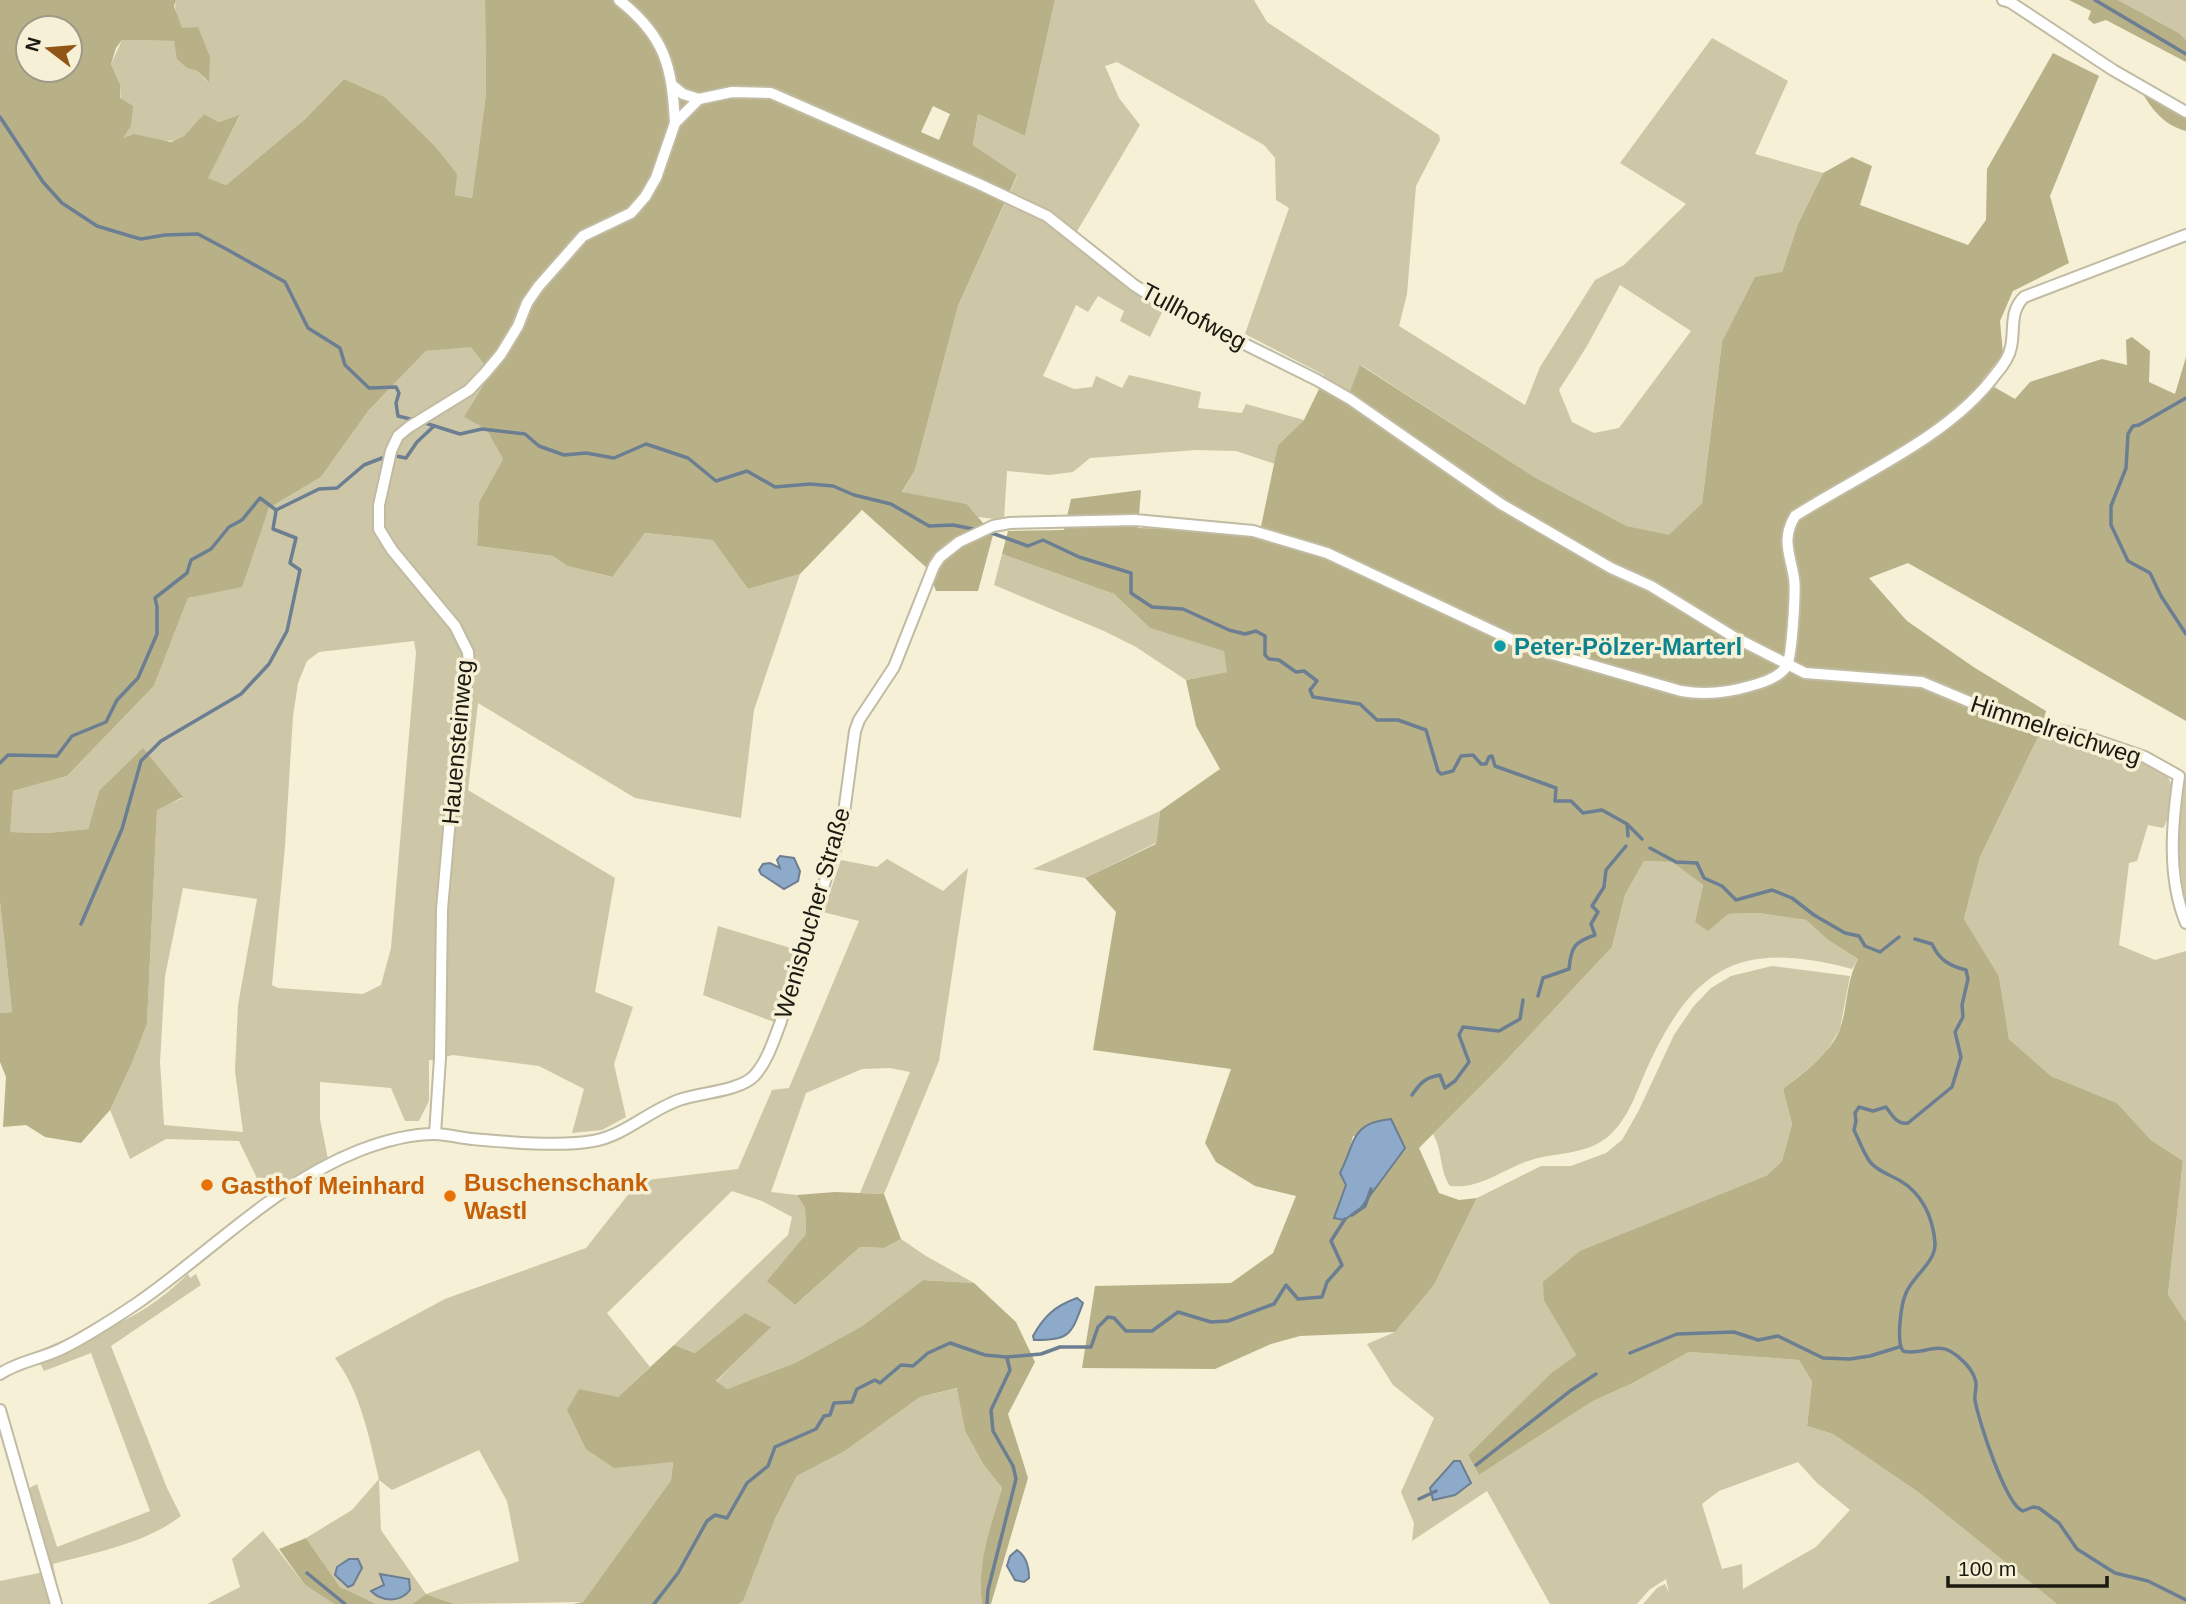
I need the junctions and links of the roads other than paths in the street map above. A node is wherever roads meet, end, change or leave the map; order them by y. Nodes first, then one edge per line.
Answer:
1 (619, 0) edge
2 (2003, 0) edge
3 (673, 86) junction
4 (699, 99) junction
5 (2186, 111) edge
6 (675, 123) junction
7 (2186, 235) edge
8 (1787, 665) junction
9 (2186, 923) edge
10 (435, 1133) junction
11 (1, 1371) edge
12 (0, 1410) edge
13 (56, 1604) edge

1 - 3 street
2 - 5 street
3 - 4 street
3 - 6 street, Hauensteinweg
4 - 6 street, Hauensteinweg
4 - 8 street, Tullhofweg
6 - 10 street, Hauensteinweg
7 - 8 street
8 - 9 street, Himmelreichweg
8 - 10 street, Wenisbucher Straße
10 - 11 street, Wenisbucher Straße
12 - 13 street

